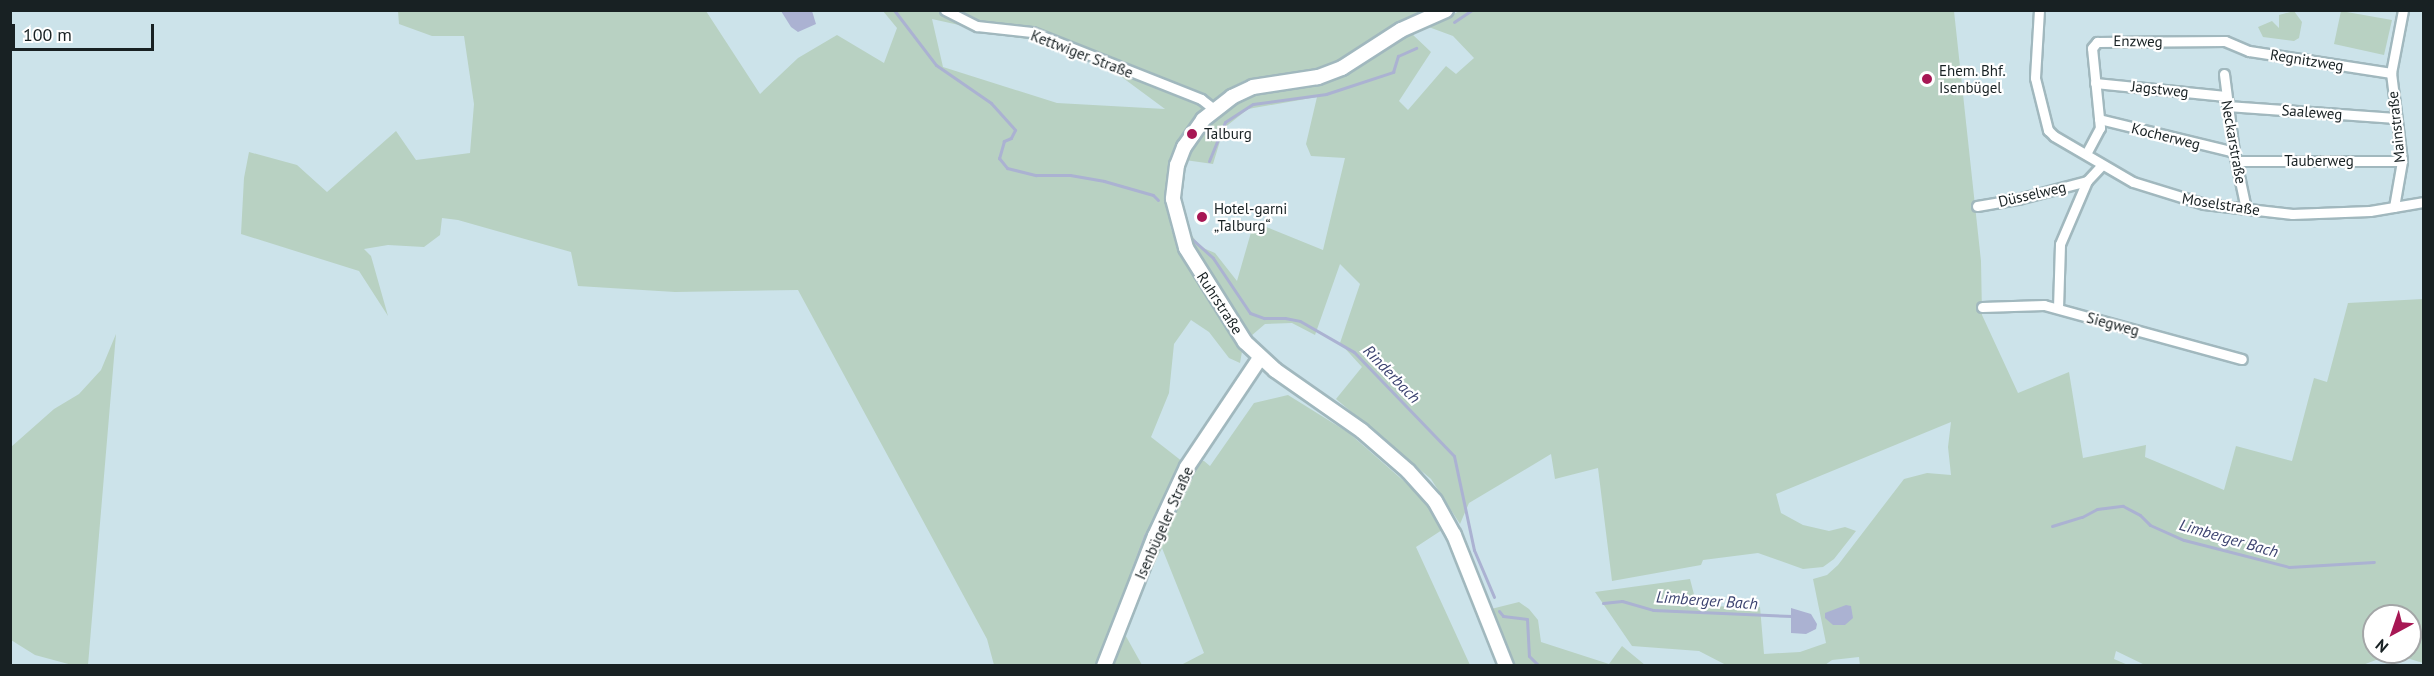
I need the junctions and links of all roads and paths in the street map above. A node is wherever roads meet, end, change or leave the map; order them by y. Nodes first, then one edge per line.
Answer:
1 (945, 10) edge
2 (1446, 10) edge
3 (2039, 10) edge
4 (2403, 10) edge
5 (2225, 41) joint
6 (2391, 73) junction
7 (2224, 74) dead end
8 (2095, 83) junction
9 (2226, 101) junction
10 (1215, 110) junction
11 (2396, 118) junction
12 (2098, 119) junction
13 (2086, 154) junction
14 (2235, 157) junction
15 (2402, 161) junction
16 (2102, 165) junction
17 (2088, 181) junction
18 (2424, 202) edge
19 (1977, 206) dead end
20 (2394, 207) junction
21 (2246, 209) junction
22 (1982, 307) dead end
23 (2058, 308) junction
24 (1260, 358) junction
25 (2241, 359) dead end
26 (1104, 666) edge
27 (1506, 666) edge

1 - 10 street, Kettwiger Straße
2 - 10 main road, Ruhrstraße
3 - 13 street, Moselstraße
4 - 6 street, Mainstraße
5 - 6 street, Regnitzweg
5 - 8 street, Enzweg
6 - 11 street, Mainstraße
7 - 9 street, Neckarstraße
8 - 9 street, Jagstweg
8 - 12 street, Enzweg
9 - 11 street, Saaleweg
9 - 14 street, Neckarstraße
10 - 24 main road, Ruhrstraße
11 - 15 street, Mainstraße
12 - 13 street, Enzweg
12 - 14 street, Kocherweg
13 - 16 street, Moselstraße
14 - 15 street, Tauberweg
14 - 21 street, Neckarstraße
15 - 20 street, Mainstraße
16 - 17 street
16 - 21 street, Moselstraße
17 - 19 street, Düsselweg
17 - 23 street
18 - 20 street, Moselstraße
20 - 21 street, Moselstraße
22 - 23 street, Siegweg
23 - 25 street, Siegweg
24 - 26 main road, Isenbügeler Straße
24 - 27 main road, Ruhrstraße

